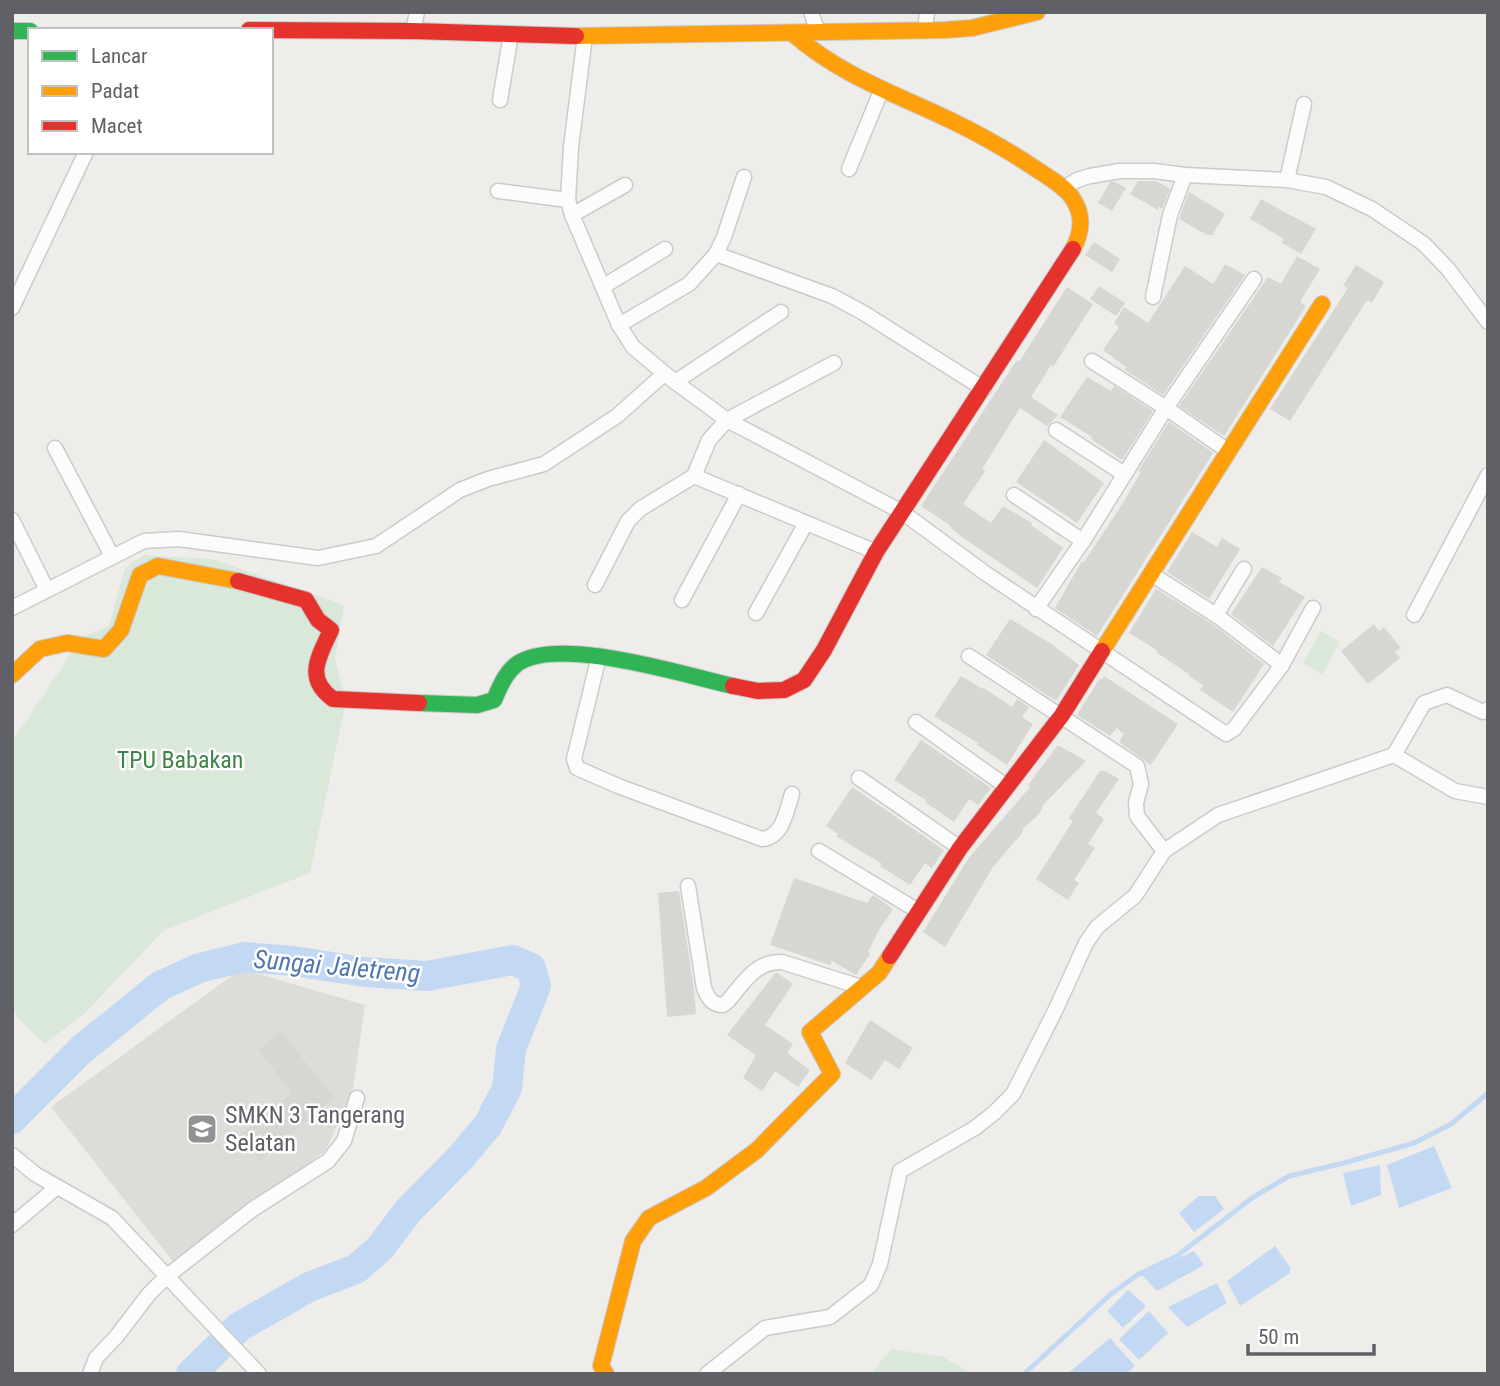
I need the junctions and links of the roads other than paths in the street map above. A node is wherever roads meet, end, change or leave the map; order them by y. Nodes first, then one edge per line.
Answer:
1 (417, 12) edge
2 (811, 12) edge
3 (928, 12) edge
4 (1037, 12) edge
5 (273, 30) edge
6 (925, 30) junction
7 (413, 31) junction
8 (818, 32) junction
9 (792, 33) junction
10 (511, 34) junction
11 (585, 36) junction
12 (881, 91) junction
13 (500, 100) dead end
14 (1304, 104) dead end
15 (85, 154) edge
16 (849, 169) dead end
17 (1185, 176) junction
18 (744, 177) dead end
19 (1287, 180) junction
20 (625, 185) dead end
21 (1063, 189) junction
22 (498, 191) dead end
23 (568, 200) junction
24 (572, 215) junction
25 (664, 249) dead end
26 (716, 254) junction
27 (1254, 279) dead end
28 (604, 286) junction
29 (1153, 297) dead end
30 (1322, 304) dead end
31 (12, 308) edge
32 (781, 312) dead end
33 (1488, 322) edge
34 (619, 325) junction
35 (1092, 362) dead end
36 (834, 363) dead end
37 (669, 378) junction
38 (984, 389) junction
39 (1166, 408) junction
40 (727, 420) junction
41 (1056, 430) dead end
42 (55, 448) dead end
43 (1228, 451) junction
44 (1124, 474) junction
45 (1488, 475) edge
46 (694, 476) junction
47 (740, 494) junction
48 (1014, 495) dead end
49 (902, 512) junction
50 (12, 520) edge
51 (806, 523) junction
52 (1083, 541) junction
53 (876, 552) junction
54 (112, 556) junction
55 (1244, 569) dead end
56 (1151, 574) junction
57 (595, 585) dead end
58 (47, 590) junction
59 (682, 600) dead end
60 (12, 608) edge
61 (1313, 608) dead end
62 (1036, 609) junction
63 (756, 613) dead end
64 (1216, 615) junction
65 (1414, 615) dead end
66 (1102, 652) junction
67 (599, 656) junction
68 (970, 656) dead end
69 (1282, 665) junction
70 (12, 675) edge
71 (1488, 709) edge
72 (1062, 715) junction
73 (916, 722) dead end
74 (1394, 755) junction
75 (859, 778) dead end
76 (1007, 787) junction
77 (792, 794) dead end
78 (1488, 797) edge
79 (960, 848) junction
80 (819, 851) dead end
81 (1164, 851) junction
82 (688, 886) dead end
83 (918, 911) junction
84 (861, 987) junction
85 (357, 1098) dead end
86 (14, 1159) edge
87 (57, 1187) junction
88 (12, 1225) edge
89 (166, 1277) junction
90 (90, 1374) edge
91 (259, 1374) edge
92 (606, 1374) edge
93 (707, 1374) edge

1 - 7 street
2 - 8 street
3 - 6 street
4 - 6 street
5 - 7 street
6 - 8 street
7 - 10 street
8 - 9 street
9 - 11 street
9 - 12 street
10 - 11 street
10 - 13 street
11 - 23 street
12 - 16 street
12 - 21 street
14 - 19 street
15 - 31 street
17 - 19 street
17 - 21 street
17 - 29 street
18 - 26 street
19 - 33 street
20 - 24 street
21 - 38 street
22 - 23 street
23 - 24 street
24 - 28 street
25 - 28 street
26 - 34 street
26 - 38 street
27 - 39 street
28 - 34 street
30 - 43 street
32 - 37 street
34 - 37 street
35 - 39 street
36 - 40 street
37 - 40 street
37 - 54 street
38 - 49 street
39 - 43 street
39 - 44 street
40 - 46 street
40 - 49 street
41 - 44 street
42 - 54 street
43 - 56 street
44 - 52 street
45 - 65 street
46 - 47 street
46 - 57 street
47 - 51 street
47 - 59 street
48 - 52 street
49 - 53 street
49 - 62 street
50 - 58 street
51 - 53 street
51 - 63 street
52 - 62 street
53 - 67 street
54 - 58 street
55 - 64 street
56 - 64 street
56 - 66 street
58 - 60 street
61 - 69 street
62 - 66 street
64 - 69 street
66 - 69 street
66 - 72 street
67 - 70 street
67 - 77 street
68 - 72 street
71 - 74 street
72 - 76 street
72 - 81 street
73 - 76 street
74 - 78 street
74 - 81 street
75 - 79 street
76 - 79 street
79 - 83 street
80 - 83 street
81 - 93 street
82 - 84 street
83 - 84 street
84 - 92 street
85 - 89 street
86 - 87 street
87 - 88 street
87 - 89 street
89 - 90 street
89 - 91 street

